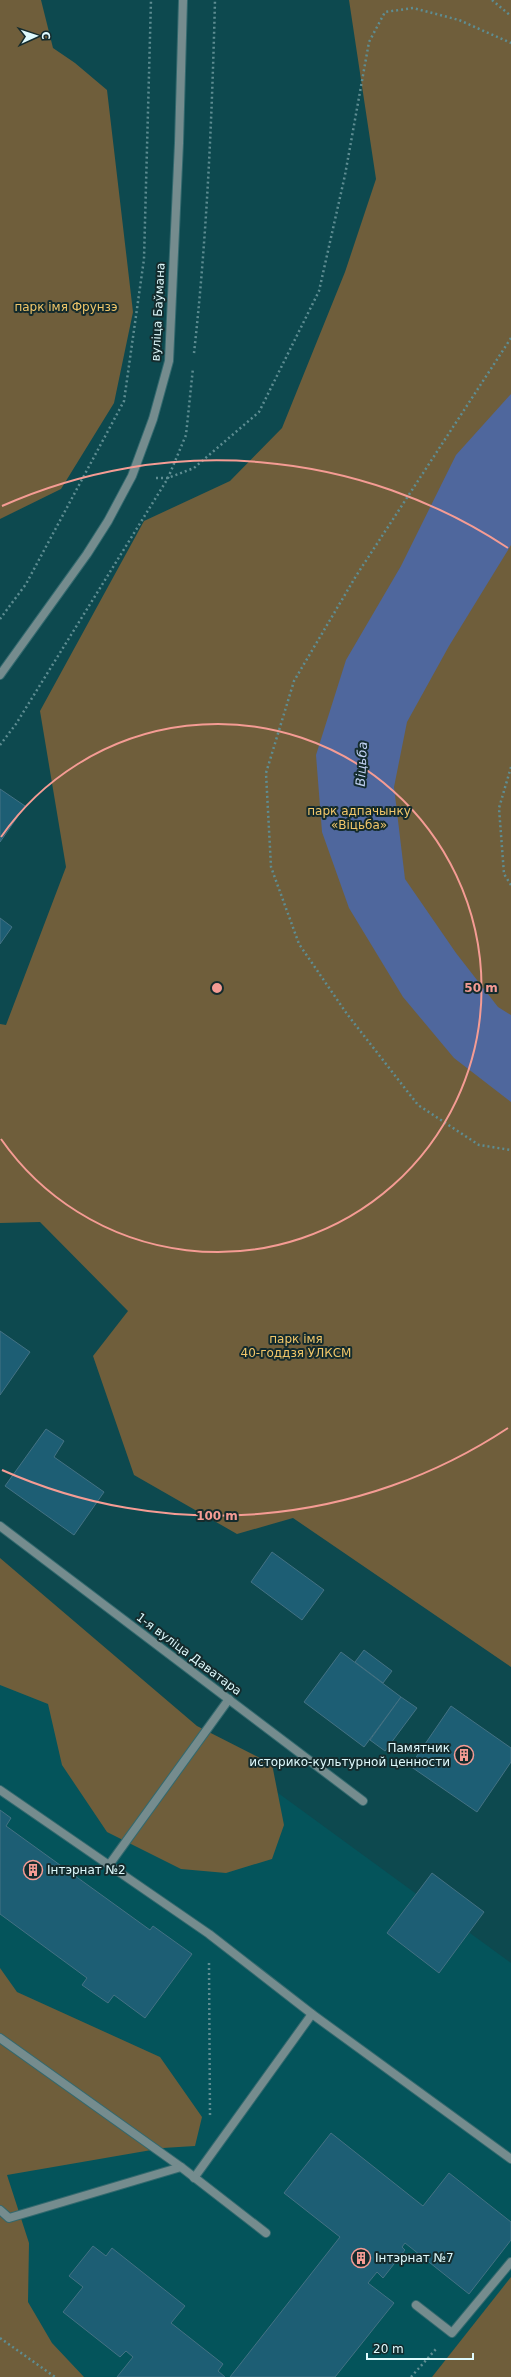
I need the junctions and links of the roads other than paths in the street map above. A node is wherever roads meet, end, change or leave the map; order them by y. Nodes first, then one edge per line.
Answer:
1 (183, 0) edge
2 (0, 675) edge
3 (0, 1526) edge
4 (229, 1700) junction
5 (0, 1790) edge
6 (363, 1801) dead end
7 (109, 1865) junction
8 (312, 2014) junction
9 (0, 2038) edge
10 (511, 2159) edge
11 (181, 2167) junction
12 (194, 2178) junction
13 (0, 2210) edge
14 (266, 2233) dead end
15 (511, 2262) edge
16 (416, 2305) dead end

1 - 2 street, вуліца Баўмана
3 - 4 street, 1-я вуліца Даватара
4 - 6 street, 1-я вуліца Даватара
4 - 7 street
5 - 7 street
7 - 8 street
8 - 10 street
8 - 12 street
9 - 11 street
11 - 12 street
11 - 13 street
12 - 14 street
15 - 16 street

